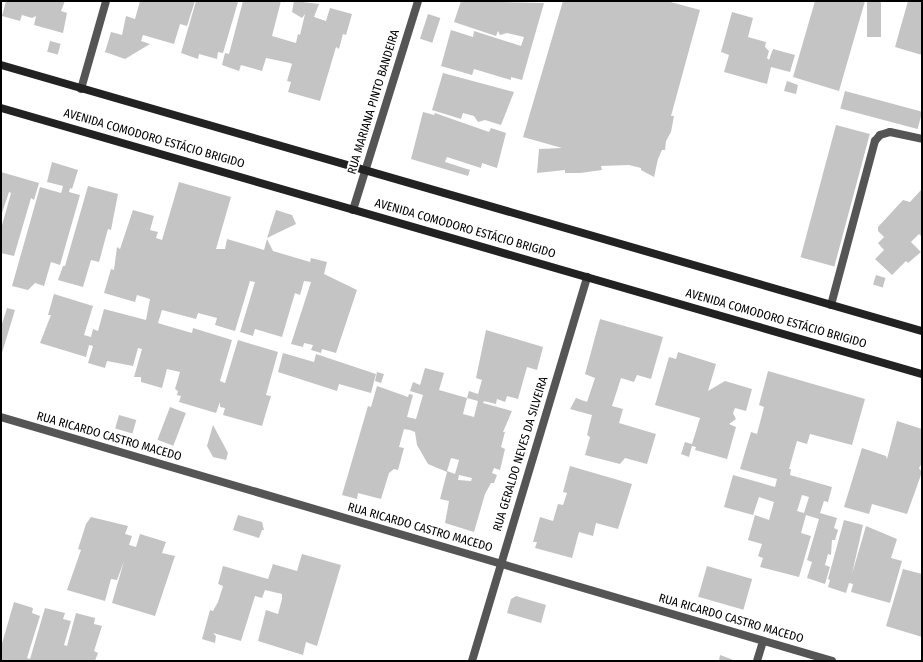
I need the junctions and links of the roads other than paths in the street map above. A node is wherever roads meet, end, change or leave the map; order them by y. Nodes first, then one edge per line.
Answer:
1 (106, 1) edge
2 (418, 1) edge
3 (1, 65) edge
4 (81, 89) junction
5 (1, 108) edge
6 (922, 139) edge
7 (365, 169) junction
8 (353, 210) junction
9 (587, 277) junction
10 (831, 304) junction
11 (922, 331) edge
12 (922, 374) edge
13 (1, 417) edge
14 (501, 565) junction
15 (763, 641) junction
16 (472, 661) edge
17 (757, 661) edge
18 (832, 661) edge

1 - 4 street
2 - 7 street, RUA MARIANA PINTO BANDEIRA
3 - 4 main road
4 - 7 main road
5 - 8 main road, AVENIDA COMODORO ESTÁCIO BRIGIDO
6 - 10 street
7 - 8 street, RUA MARIANA PINTO BANDEIRA
7 - 10 main road
8 - 9 main road, AVENIDA COMODORO ESTÁCIO BRIGIDO
9 - 12 main road, AVENIDA COMODORO ESTÁCIO BRIGIDO
9 - 14 street, RUA GERALDO NEVES DA SILVEIRA
10 - 11 main road
13 - 14 street, RUA RICARDO CASTRO MACEDO
14 - 15 street, RUA RICARDO CASTRO MACEDO
14 - 16 street, RUA GERALDO NEVES DA SILVEIRA
15 - 17 street
15 - 18 street, RUA RICARDO CASTRO MACEDO

